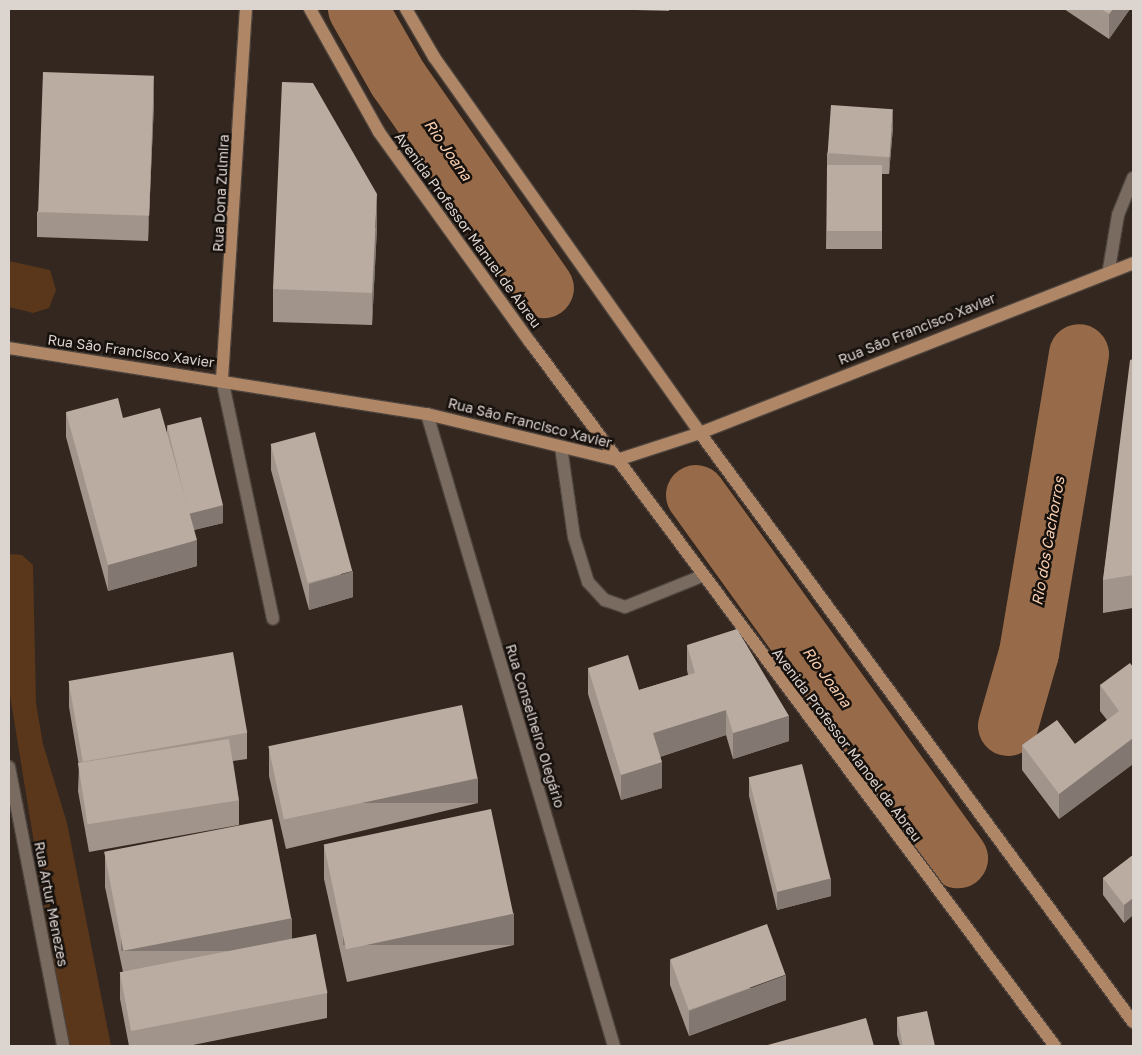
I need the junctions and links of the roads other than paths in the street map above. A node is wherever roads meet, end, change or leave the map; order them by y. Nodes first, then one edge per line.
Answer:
1 (246, 9) edge
2 (310, 9) edge
3 (406, 9) edge
4 (1133, 178) edge
5 (1133, 262) edge
6 (1109, 269) junction
7 (9, 348) edge
8 (222, 379) junction
9 (427, 414) junction
10 (700, 433) junction
11 (561, 446) junction
12 (617, 460) junction
13 (702, 576) junction
14 (273, 619) dead end
15 (9, 767) edge
16 (1133, 1022) edge
17 (63, 1046) edge
18 (614, 1046) edge
19 (1055, 1046) edge

1 - 8 main road, Rua Dona Zulmira
2 - 12 main road, Avenida Professor Manuel de Abreu
3 - 10 main road
4 - 6 street
5 - 6 main road, Rua São Francisco Xavier
6 - 10 main road, Rua São Francisco Xavier
7 - 8 main road, Rua São Francisco Xavier
8 - 9 main road, Rua São Francisco Xavier
8 - 14 street
9 - 11 main road, Rua São Francisco Xavier
9 - 18 street, Rua Conselheiro Olegário
10 - 12 main road, Rua São Francisco Xavier
10 - 16 main road
11 - 12 main road, Rua São Francisco Xavier
11 - 13 street
12 - 13 main road, Avenida Professor Manoel de Abreu
13 - 19 main road, Avenida Professor Manoel de Abreu
15 - 17 street, Rua Artur Menezes

